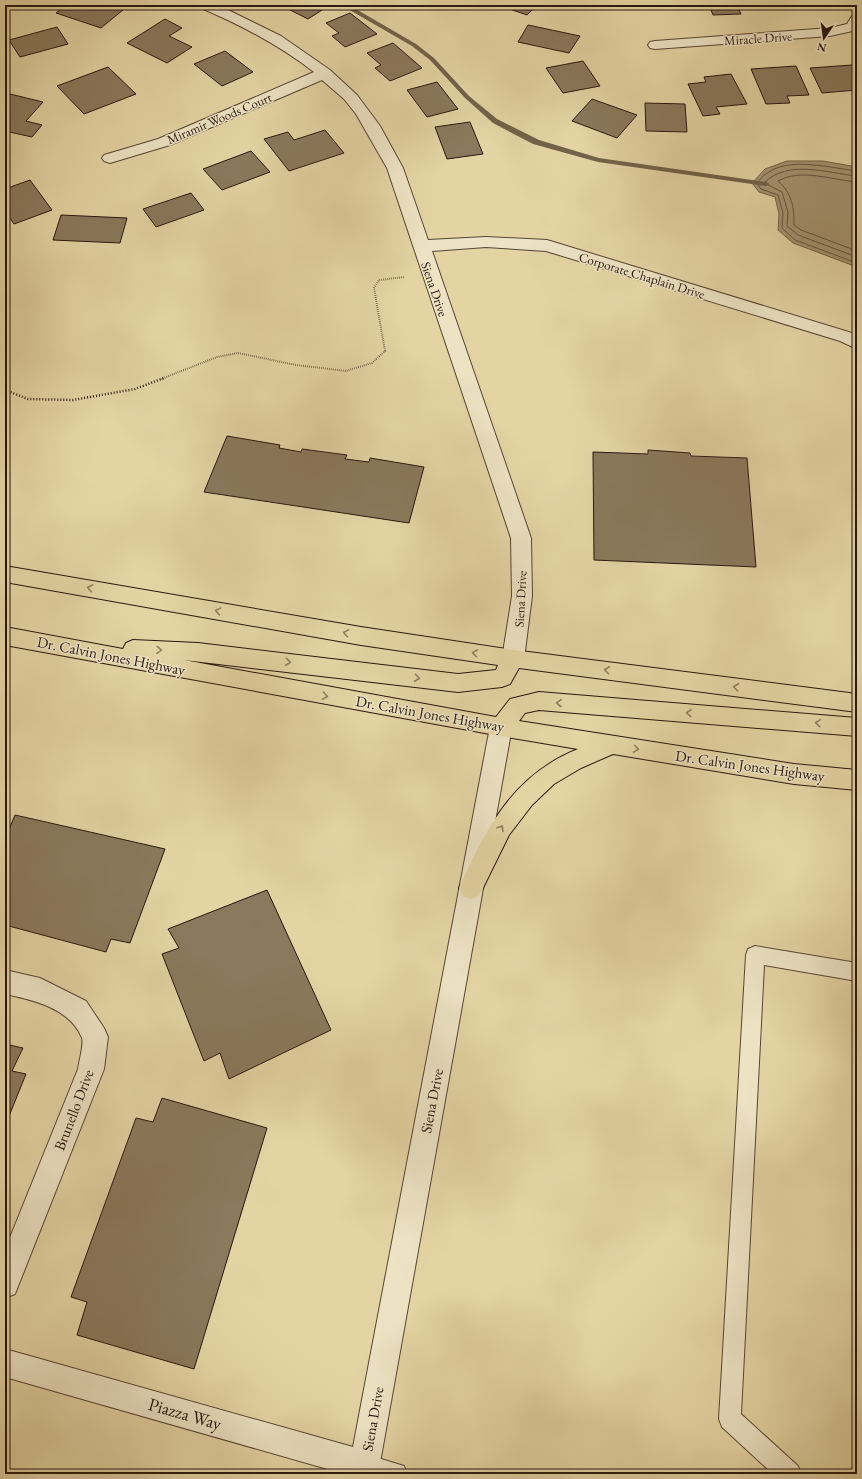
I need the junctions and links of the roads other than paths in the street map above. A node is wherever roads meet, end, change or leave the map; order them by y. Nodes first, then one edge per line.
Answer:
1 (206, 5) edge
2 (857, 19) edge
3 (655, 45) dead end
4 (325, 73) junction
5 (110, 158) dead end
6 (421, 246) junction
7 (857, 343) edge
8 (5, 574) edge
9 (5, 636) edge
10 (50, 645) junction
11 (513, 659) junction
12 (857, 703) edge
13 (501, 727) junction
14 (857, 727) edge
15 (612, 745) junction
16 (857, 780) edge
17 (471, 888) junction
18 (857, 972) edge
19 (5, 982) edge
20 (5, 1284) edge
21 (5, 1363) edge
22 (364, 1469) edge
23 (396, 1474) edge
24 (790, 1474) edge

1 - 4 street, Siena Drive
2 - 3 street, Miracle Drive
4 - 5 street, Miramir Woods Court
4 - 6 street, Siena Drive
6 - 7 street, Corporate Chaplain Drive
6 - 11 street, Siena Drive
11 -> 8 highway
9 - 10 highway, Dr. Calvin Jones Highway
10 -> 11 highway
10 -> 13 highway, Dr. Calvin Jones Highway
12 -> 11 highway
14 -> 13 highway
13 - 15 highway, Dr. Calvin Jones Highway
13 - 17 street, Siena Drive
15 -> 16 highway, Dr. Calvin Jones Highway
17 -> 15 highway
17 - 22 street, Siena Drive
18 - 24 lane
19 - 20 street, Brunello Drive
21 - 22 street, Piazza Way
22 - 23 lane

